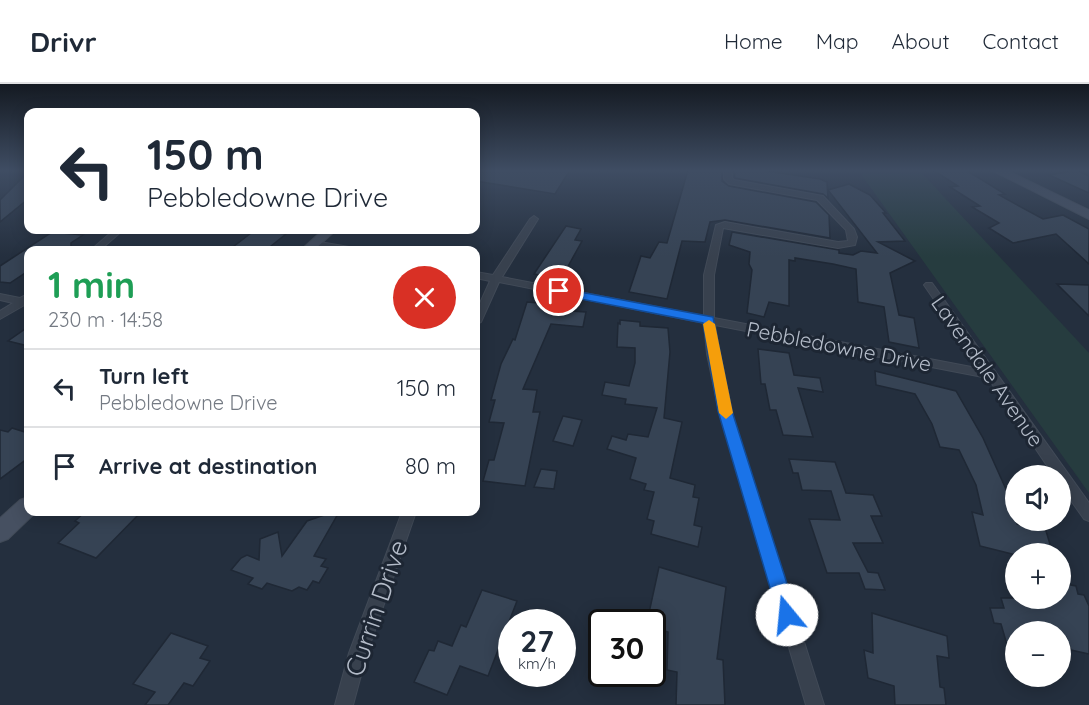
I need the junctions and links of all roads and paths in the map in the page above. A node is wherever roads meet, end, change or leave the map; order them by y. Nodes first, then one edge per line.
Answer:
1 (821, 199) edge
2 (1055, 199) edge
3 (1089, 216) edge
4 (534, 219) dead end
5 (114, 234) edge
6 (326, 234) edge
7 (100, 246) edge
8 (313, 246) edge
9 (480, 276) edge
10 (496, 279) junction
11 (929, 285) dead end
12 (0, 297) edge
13 (24, 300) edge
14 (24, 301) edge
15 (480, 313) edge
16 (0, 316) edge
17 (709, 320) junction
18 (991, 375) junction
19 (24, 510) edge
20 (408, 516) edge
21 (1089, 516) edge
22 (0, 532) edge
23 (344, 705) edge
24 (815, 705) edge

1 - 17 street
2 - 3 main road
4 - 10 street
5 - 7 street
6 - 8 main road
9 - 10 street, Pebbledowne Drive
10 - 15 street
10 - 17 street, Pebbledowne Drive
11 - 18 street, Lavendale Avenue
12 - 13 street
14 - 16 street
17 - 18 street, Pebbledowne Drive
17 - 24 street
18 - 21 street, Lavendale Avenue
19 - 22 main road
20 - 23 street, Currin Drive

